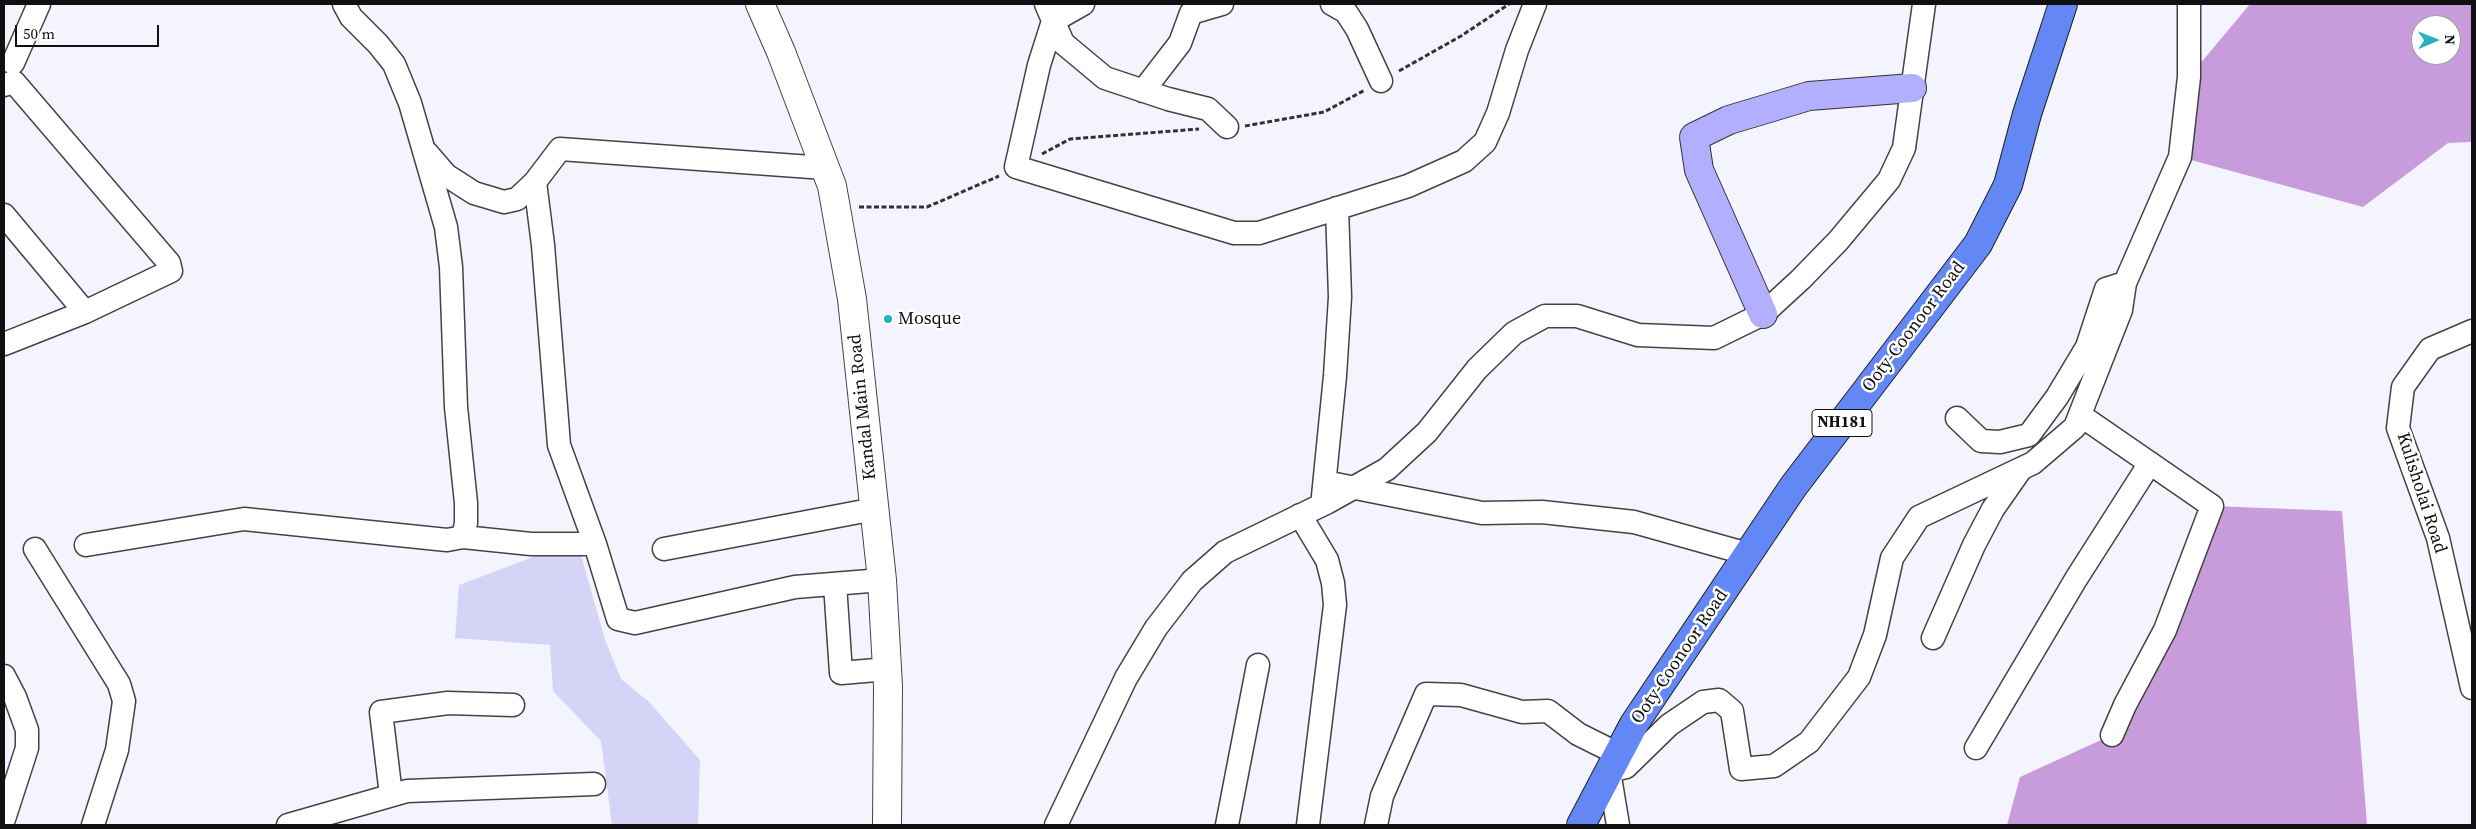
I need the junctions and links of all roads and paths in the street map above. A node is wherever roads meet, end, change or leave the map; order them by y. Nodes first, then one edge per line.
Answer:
1 (39, 4) edge
2 (344, 4) edge
3 (760, 4) edge
4 (1083, 4) edge
5 (1222, 4) edge
6 (1332, 4) edge
7 (1509, 4) edge
8 (1535, 4) edge
9 (1924, 4) edge
10 (2063, 4) edge
11 (2189, 4) edge
12 (1050, 12) edge
13 (13, 63) dead end
14 (1381, 81) junction
15 (4, 85) edge
16 (1912, 88) junction
17 (1143, 91) junction
18 (1227, 127) junction
19 (422, 147) junction
20 (1016, 167) junction
21 (825, 168) junction
22 (536, 182) junction
23 (835, 208) junction
24 (1337, 208) junction
25 (4, 215) edge
26 (2125, 283) junction
27 (85, 312) junction
28 (1763, 314) junction
29 (2472, 331) edge
30 (4, 344) edge
31 (2080, 415) junction
32 (1957, 418) dead end
33 (2150, 463) junction
34 (2022, 469) junction
35 (1324, 482) junction
36 (1352, 489) junction
37 (1322, 505) junction
38 (874, 509) junction
39 (1300, 515) junction
40 (463, 537) junction
41 (595, 544) junction
42 (86, 545) dead end
43 (36, 549) dead end
44 (664, 549) dead end
45 (1748, 554) junction
46 (882, 580) junction
47 (835, 584) junction
48 (1933, 638) dead end
49 (1258, 665) dead end
50 (888, 670) junction
51 (4, 676) edge
52 (2472, 688) edge
53 (513, 705) dead end
54 (2112, 735) dead end
55 (1976, 748) dead end
56 (1614, 762) junction
57 (594, 784) dead end
58 (391, 795) junction
59 (4, 819) edge
60 (93, 825) edge
61 (288, 825) edge
62 (887, 825) edge
63 (1056, 825) edge
64 (1227, 825) edge
65 (1308, 825) edge
66 (1376, 825) edge
67 (1581, 825) edge
68 (1618, 825) edge

1 - 13 street
2 - 19 street
3 - 21 street, Kandal Main Road
4 - 12 street
5 - 17 street
6 - 14 street
7 - 14 path
8 - 24 street
9 - 16 street
10 - 45 highway, Ooty-Coonoor Road / NH181
11 - 26 street
12 - 17 street
12 - 20 street
14 - 18 path
15 - 27 street
16 - 28 street
16 - 28 main road
17 - 18 street
18 - 20 path
19 - 22 street
19 - 40 street
20 - 23 path
20 - 24 street
21 - 22 street
21 - 23 street, Kandal Main Road
22 - 41 street
23 - 38 street, Kandal Main Road
24 - 35 street
25 - 27 street
26 - 31 street
26 - 32 street
27 - 30 street
28 - 36 street
29 - 52 street, Kulisholai Road
31 - 33 street
31 - 34 street
33 - 54 street
33 - 55 street
34 - 48 street
34 - 56 street
35 - 36 street
35 - 37 street
36 - 37 street
36 - 45 street
37 - 39 street
38 - 44 street
38 - 46 street, Kandal Main Road
39 - 63 street
39 - 65 street
40 - 41 street
40 - 42 street
41 - 47 street
43 - 60 street
45 - 56 highway, Ooty-Coonoor Road / NH181
46 - 47 street
46 - 50 street, Kandal Main Road
47 - 50 street
49 - 64 street
50 - 62 street, Kandal Main Road
51 - 59 street
53 - 58 street
56 - 66 street
56 - 67 highway, Ooty-Coonoor Road / NH181
56 - 68 street
57 - 58 street
58 - 61 street

